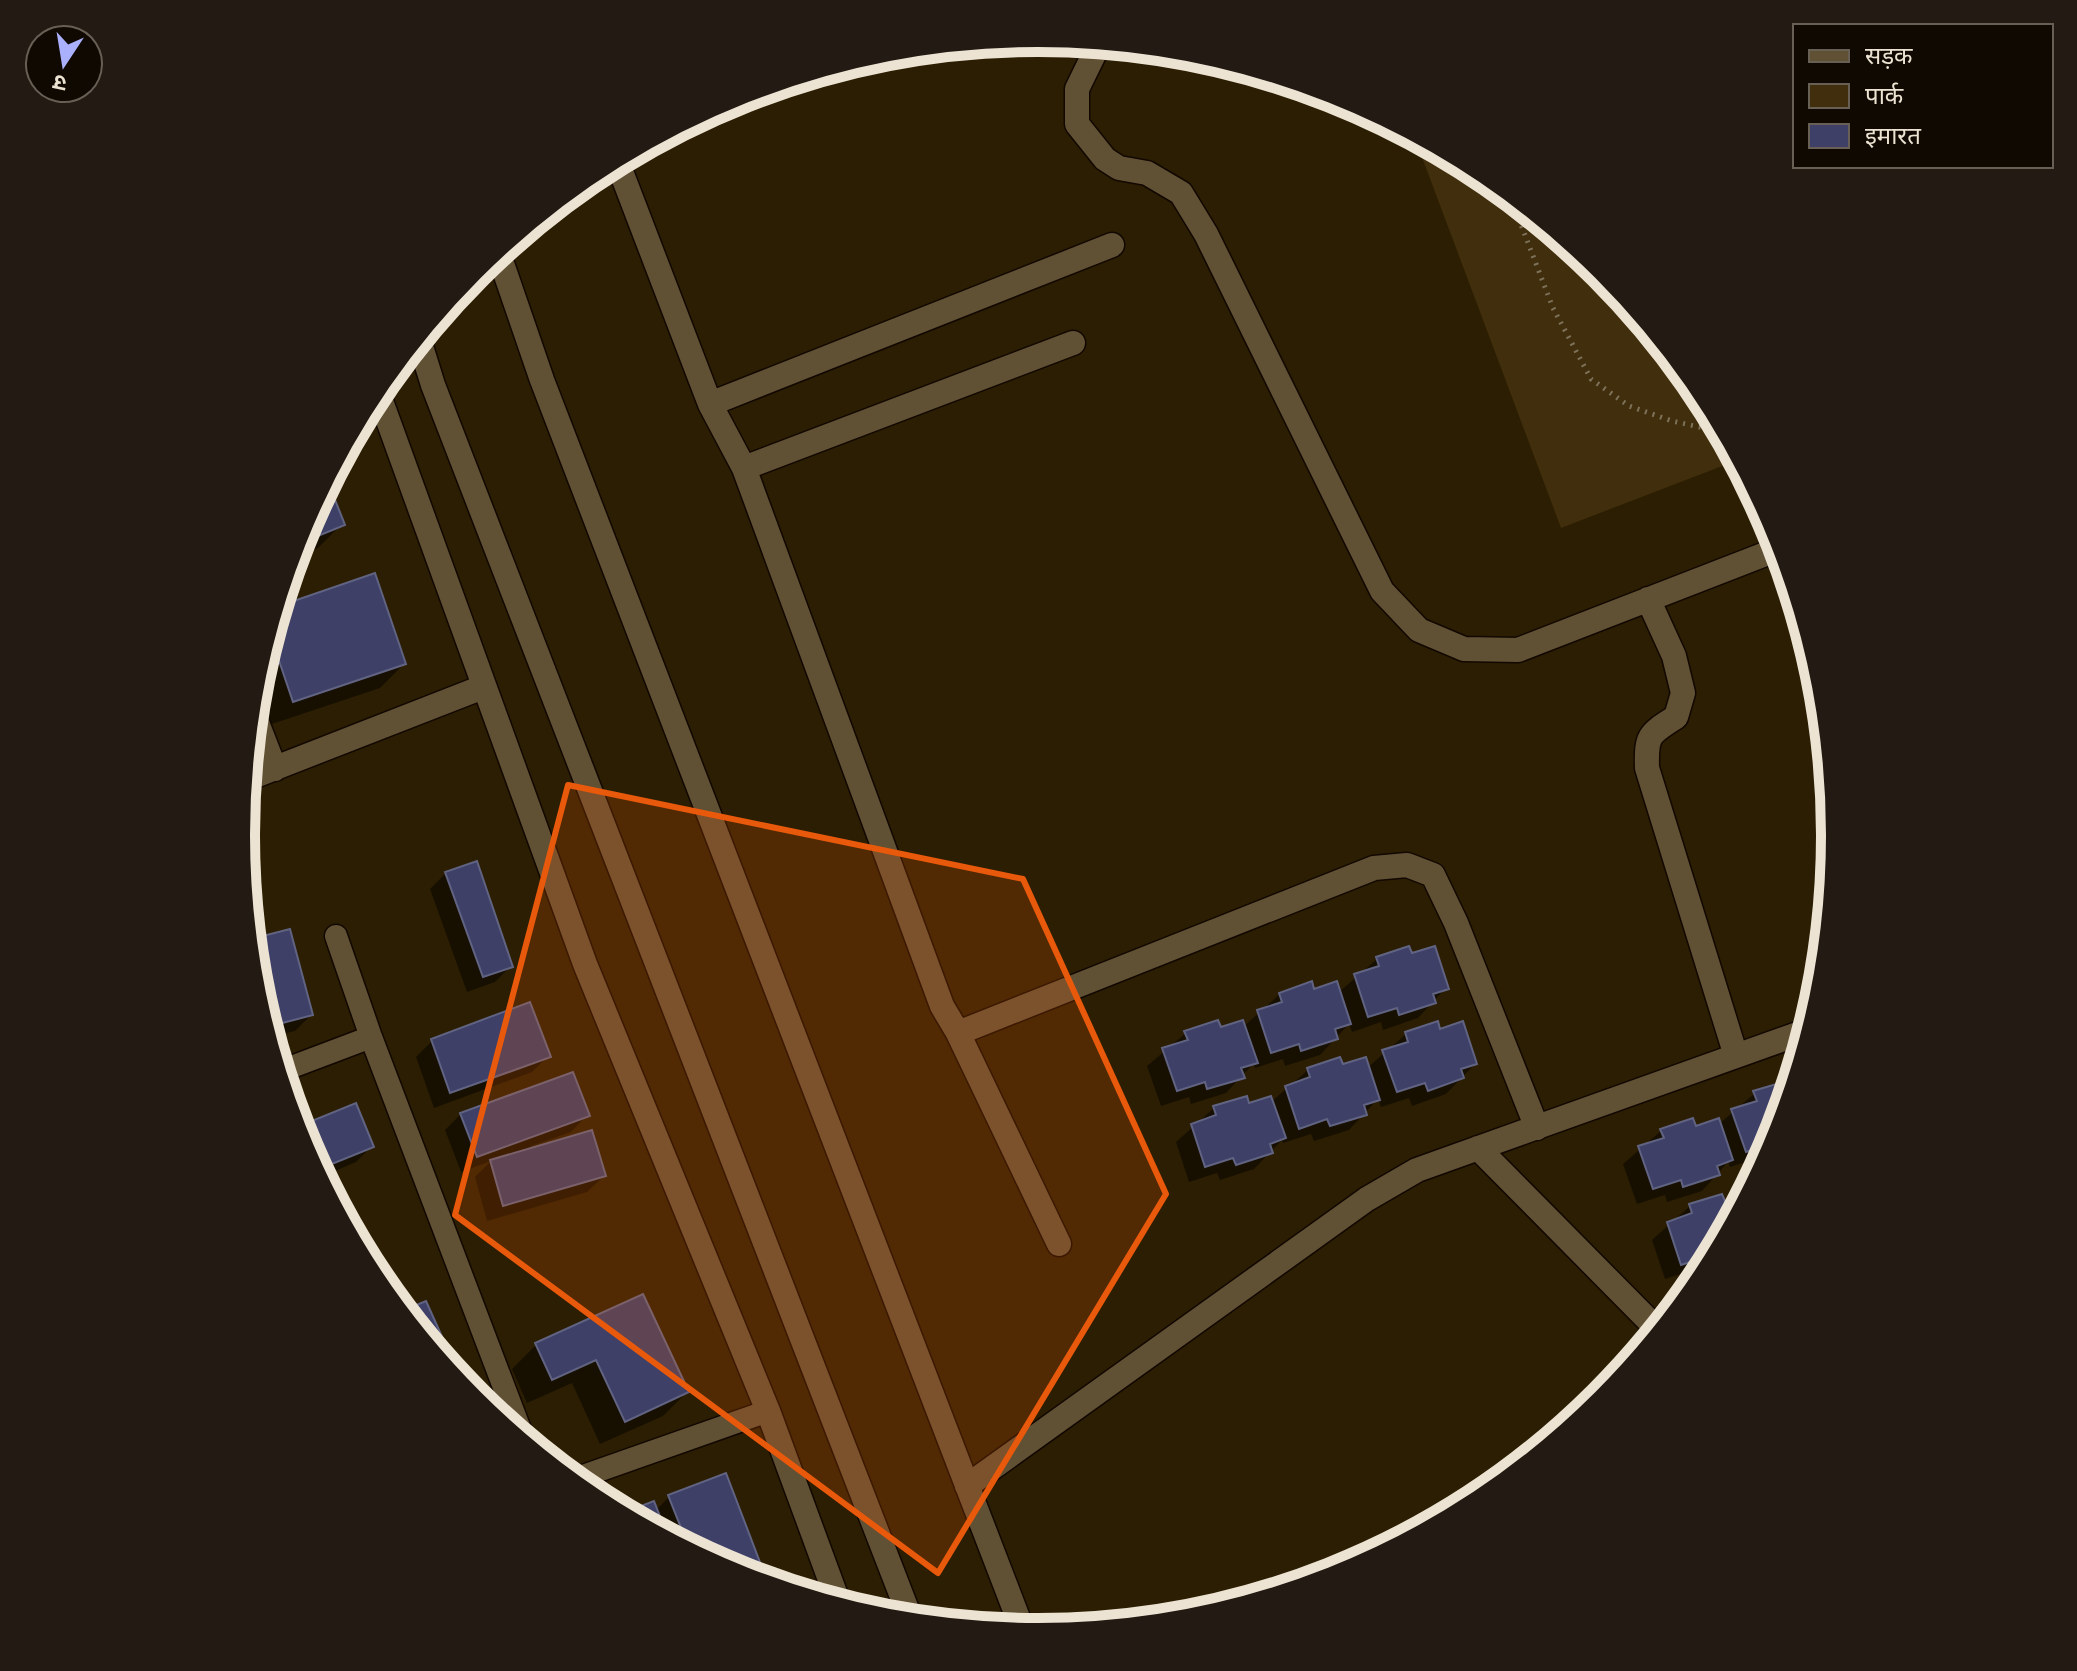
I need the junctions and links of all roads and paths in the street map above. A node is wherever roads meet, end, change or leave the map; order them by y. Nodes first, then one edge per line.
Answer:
1 (1094, 54) edge
2 (621, 173) edge
3 (1518, 216) edge
4 (1112, 245) dead end
5 (502, 264) edge
6 (1073, 343) dead end
7 (423, 352) edge
8 (710, 404) junction
9 (383, 407) edge
10 (1708, 429) edge
11 (744, 468) junction
12 (1768, 553) edge
13 (1648, 599) junction
14 (483, 687) junction
15 (262, 735) edge
16 (275, 769) junction
17 (258, 775) edge
18 (336, 936) dead end
19 (958, 1033) junction
20 (1796, 1035) edge
21 (371, 1037) junction
22 (1736, 1056) junction
23 (291, 1067) edge
24 (1537, 1128) junction
25 (1478, 1148) junction
26 (1059, 1244) dead end
27 (1651, 1323) edge
28 (768, 1411) junction
29 (516, 1420) edge
30 (586, 1475) edge
31 (967, 1486) junction
32 (834, 1592) edge
33 (906, 1607) edge
34 (1018, 1618) edge

1 - 13 street
2 - 8 street
3 - 10 path
4 - 8 street
5 - 31 street
6 - 11 street
7 - 33 street
8 - 11 street
9 - 14 street
11 - 19 street
12 - 13 street
13 - 22 street
14 - 16 street
14 - 28 street
15 - 16 street
16 - 17 street
18 - 21 lane
19 - 24 street
19 - 26 street
20 - 22 street
21 - 23 lane
21 - 29 lane
22 - 24 street
24 - 25 street
25 - 27 street
25 - 31 street
28 - 30 lane
28 - 32 street
31 - 34 street

